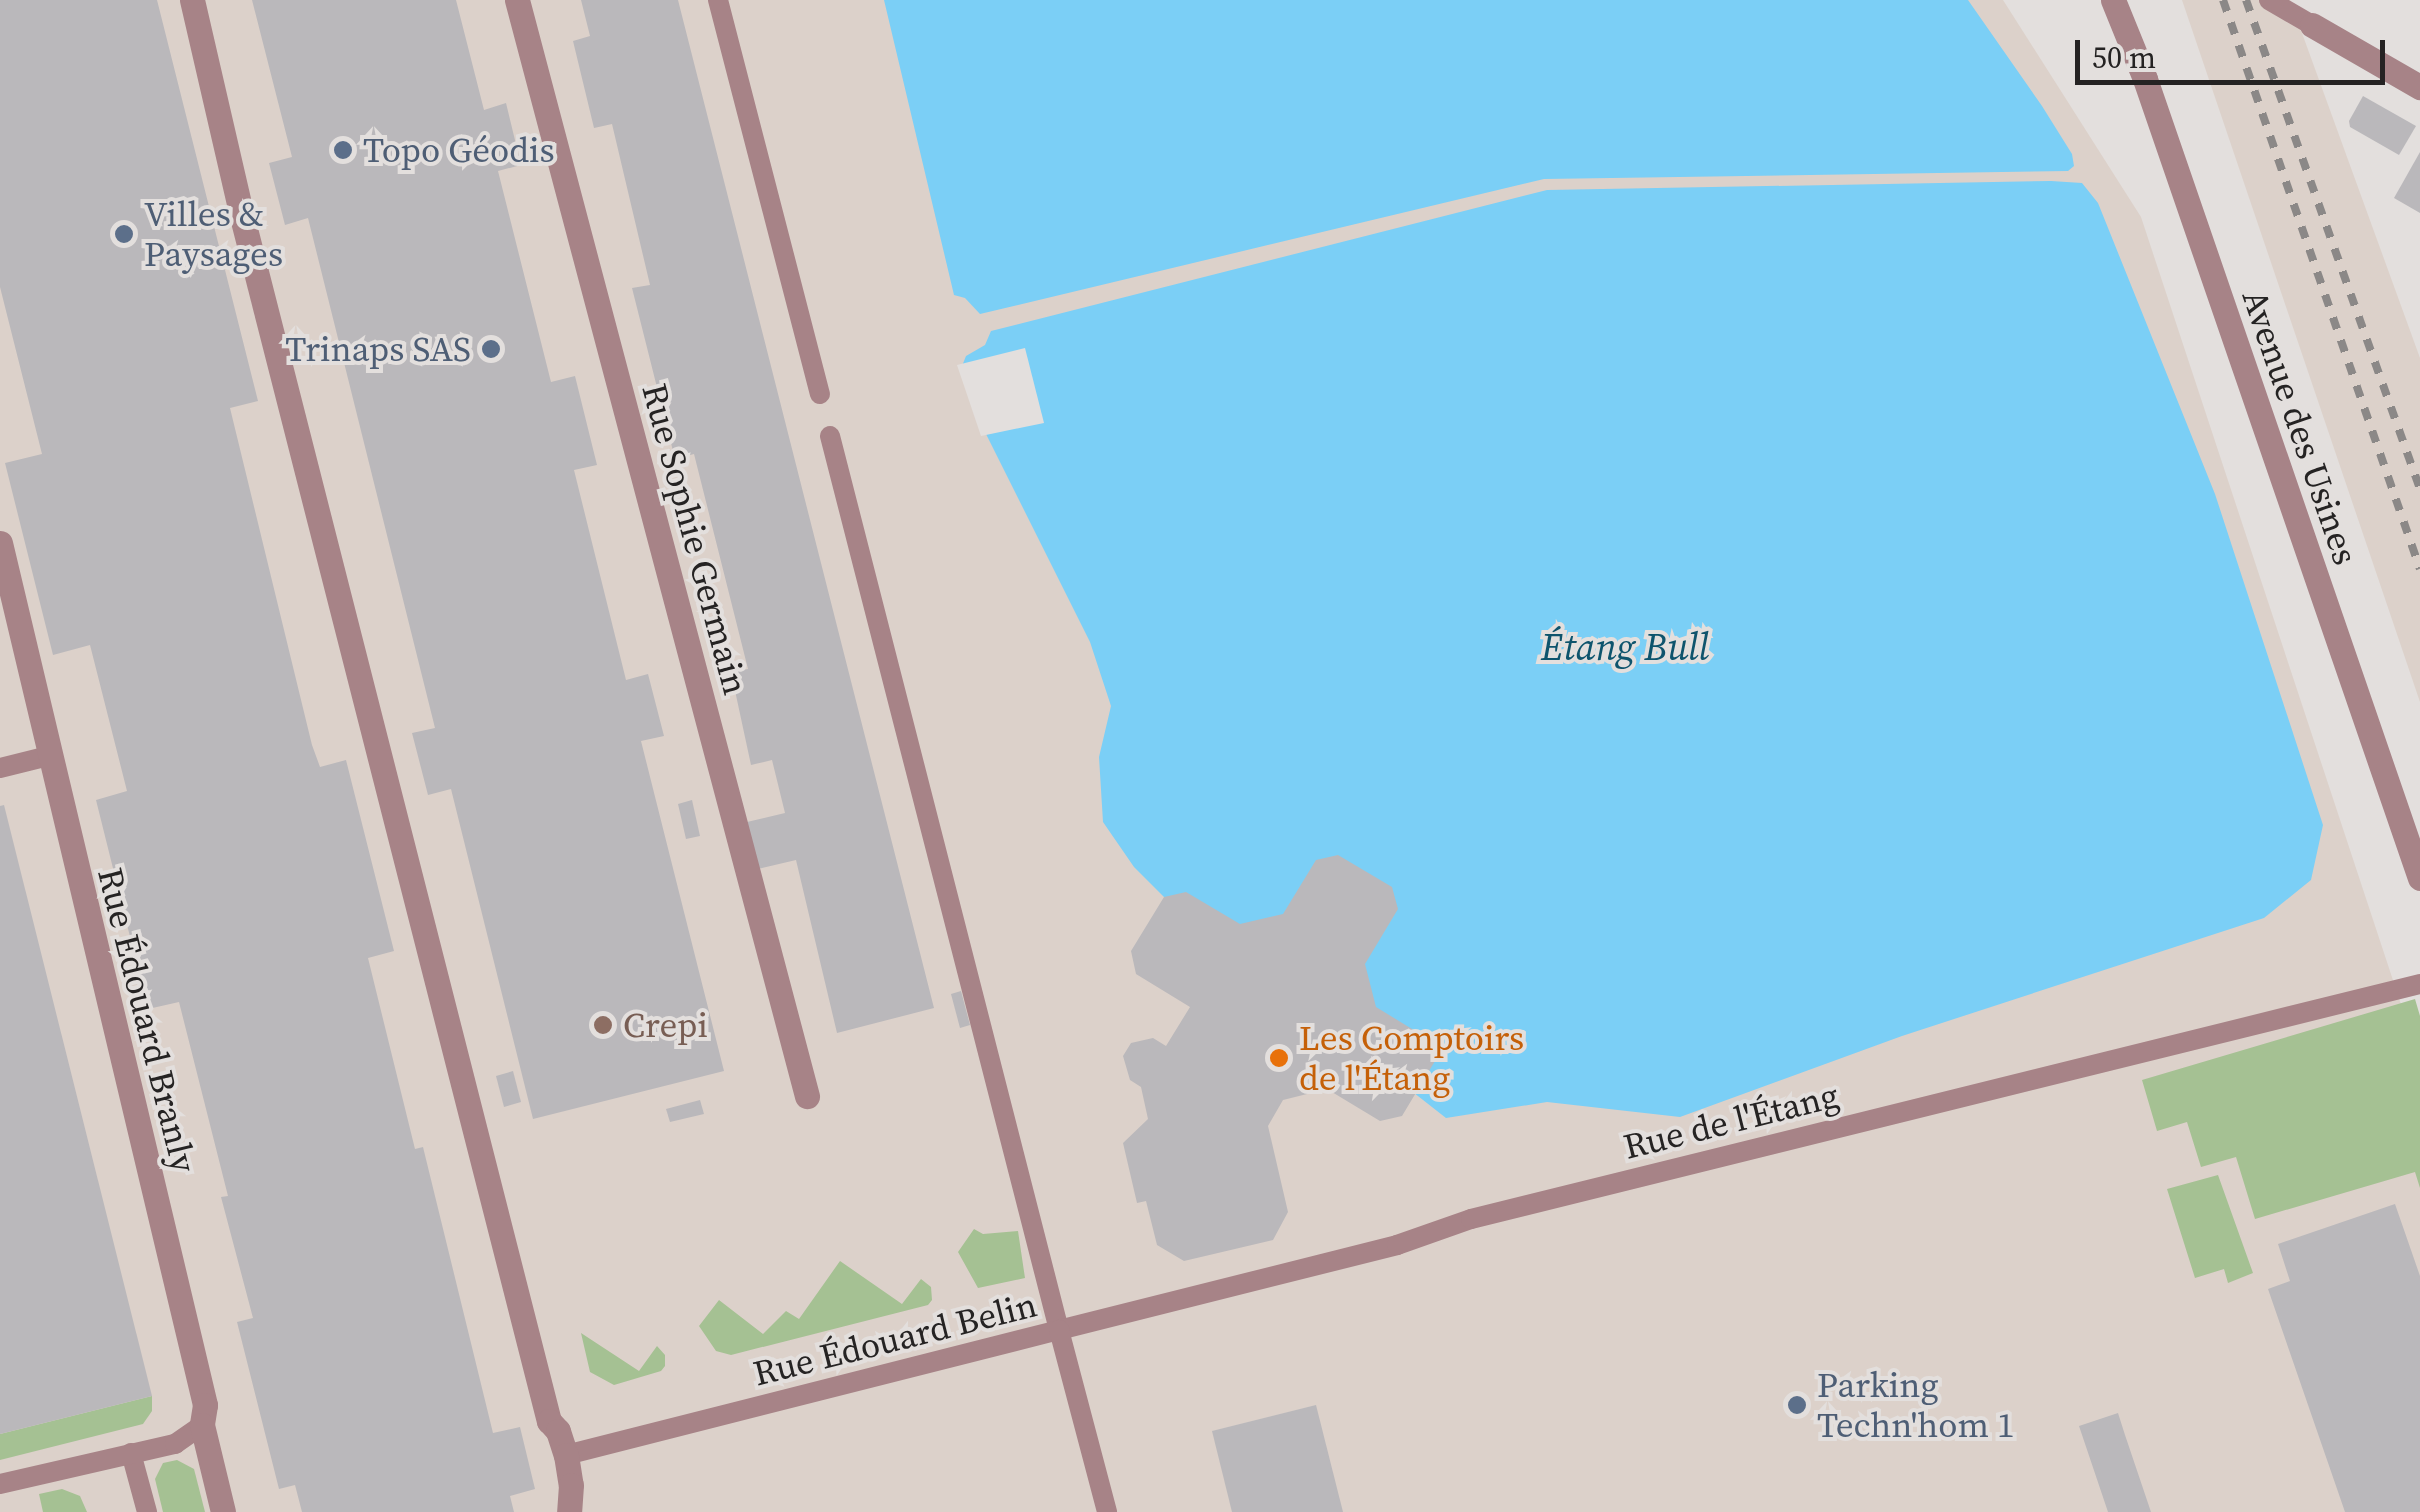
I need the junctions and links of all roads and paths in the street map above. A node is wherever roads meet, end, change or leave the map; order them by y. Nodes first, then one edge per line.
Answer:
1 (192, 0) edge
2 (517, 0) edge
3 (718, 0) edge
4 (2112, 0) edge
5 (2269, 0) edge
6 (2312, 25) joint
7 (2420, 87) edge
8 (820, 394) dead end
9 (830, 436) dead end
10 (0, 544) edge
11 (52, 755) junction
12 (0, 768) edge
13 (2420, 878) edge
14 (2420, 984) edge
15 (807, 1096) dead end
16 (1059, 1330) junction
17 (202, 1424) junction
18 (131, 1454) junction
19 (566, 1455) junction
20 (0, 1484) edge
21 (147, 1512) edge
22 (223, 1512) edge
23 (569, 1512) edge
24 (1108, 1512) edge

1 - 19 street
2 - 15 street, Rue Sophie Germain
3 - 8 lane
4 - 13 street, Avenue des Usines
5 - 6 lane
6 - 7 street
9 - 16 lane
10 - 11 street, Rue Édouard Branly
11 - 12 lane
11 - 17 street, Rue Édouard Branly
14 - 16 lane, Rue de l'Étang
16 - 19 lane, Rue Édouard Belin
16 - 24 lane, Rue Édouard Belin
17 - 18 lane
17 - 22 street, Rue Édouard Branly
18 - 20 lane
18 - 21 lane
19 - 23 street

